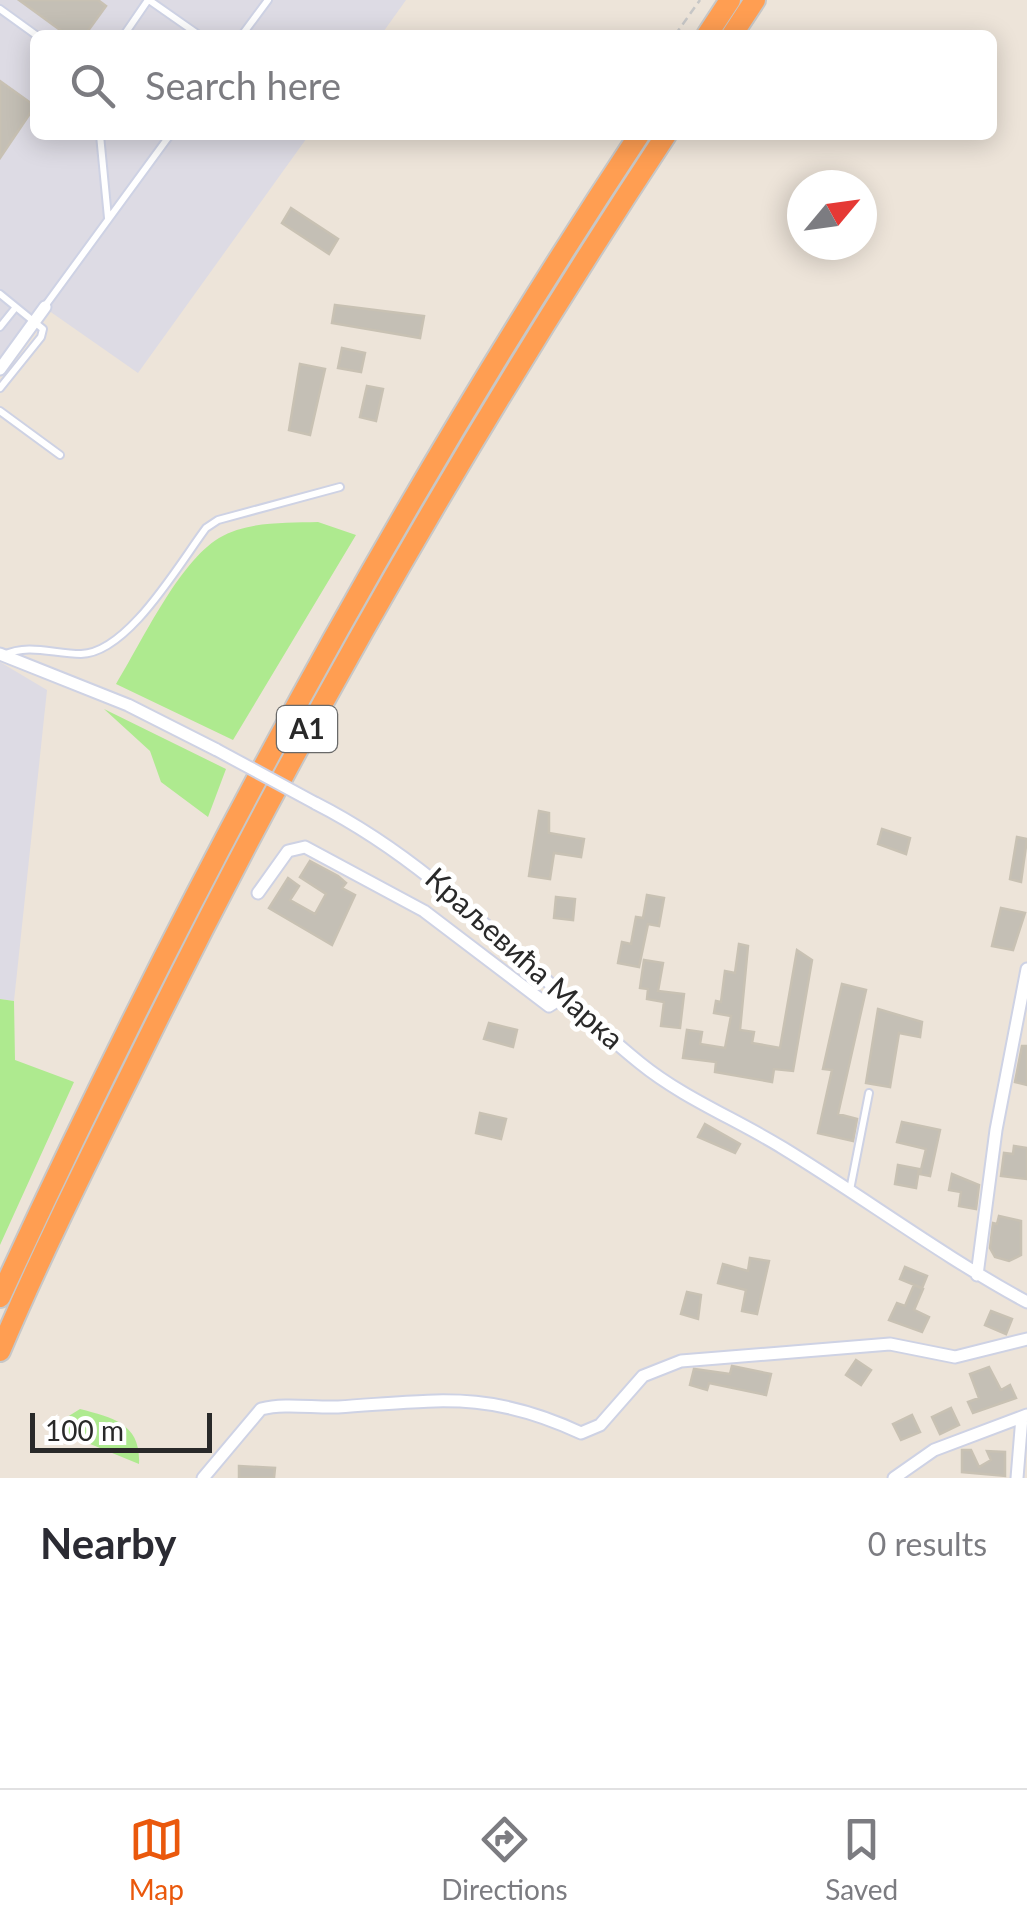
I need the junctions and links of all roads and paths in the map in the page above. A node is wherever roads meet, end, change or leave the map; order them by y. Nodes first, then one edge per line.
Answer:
1 (149, 0) edge
2 (268, 0) edge
3 (700, 0) edge
4 (730, 0) edge
5 (756, 0) edge
6 (0, 9) edge
7 (128, 30) edge
8 (192, 30) edge
9 (246, 30) edge
10 (679, 30) edge
11 (709, 30) edge
12 (735, 30) edge
13 (30, 31) edge
14 (100, 140) edge
15 (166, 140) edge
16 (636, 140) edge
17 (663, 140) edge
18 (108, 220) junction
19 (0, 294) edge
20 (16, 306) junction
21 (45, 307) joint
22 (35, 321) junction
23 (0, 327) edge
24 (0, 369) edge
25 (0, 388) edge
26 (0, 411) edge
27 (60, 454) dead end
28 (340, 487) dead end
29 (1, 655) edge
30 (258, 893) dead end
31 (1027, 969) edge
32 (565, 996) junction
33 (869, 1092) dead end
34 (850, 1191) junction
35 (977, 1275) junction
36 (0, 1297) edge
37 (1027, 1302) edge
38 (1027, 1339) edge
39 (0, 1351) edge
40 (1024, 1416) edge
41 (203, 1478) edge
42 (894, 1478) edge
43 (1017, 1478) edge

1 - 7 lane
1 - 8 lane
2 - 9 lane
3 - 10 path
4 - 11 highway
5 - 12 highway
6 - 13 lane
14 - 18 lane
15 - 18 lane
16 - 36 highway, A1
17 - 39 highway, A1
18 - 21 lane
19 - 20 lane
20 - 22 lane
20 - 23 lane
21 - 22 street
22 - 24 street
22 - 25 lane
26 - 27 lane
28 - 29 lane
29 - 32 street, Краљевића Марка, bridge
30 - 32 street
31 - 35 street
32 - 34 street, Краљевића Марка
33 - 34 lane
34 - 35 street, Краљевића Марка
35 - 37 street, Краљевића Марка
38 - 41 street
40 - 42 street
40 - 43 street

